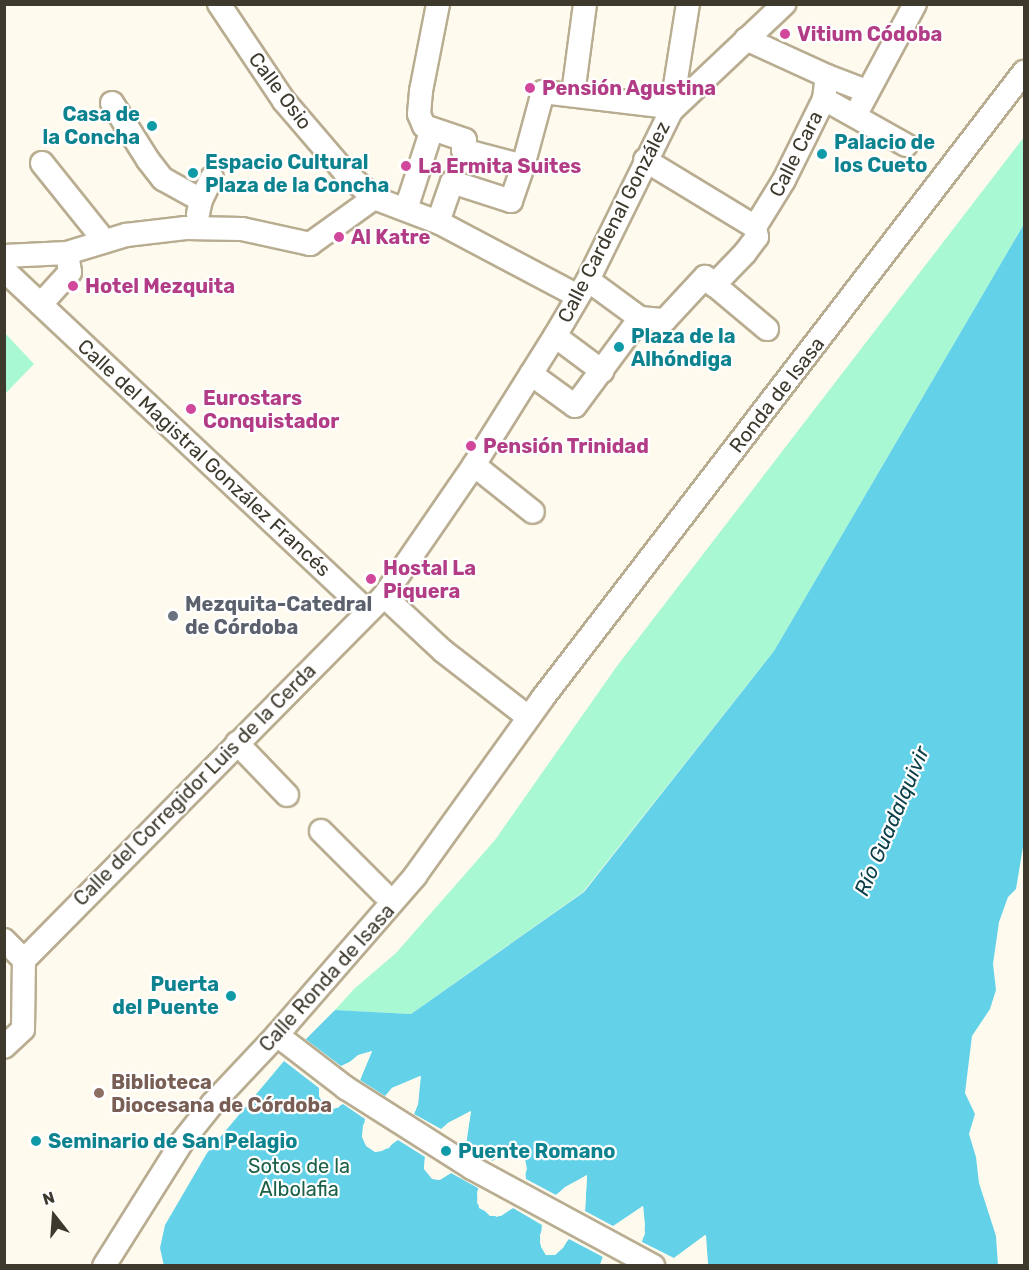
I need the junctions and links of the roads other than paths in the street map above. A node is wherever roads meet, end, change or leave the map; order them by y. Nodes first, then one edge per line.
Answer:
1 (219, 4) edge
2 (438, 4) edge
3 (585, 4) edge
4 (688, 4) edge
5 (784, 4) edge
6 (915, 4) edge
7 (746, 39) junction
8 (1024, 72) edge
9 (825, 88) junction
10 (866, 91) junction
11 (573, 94) junction
12 (112, 103) dead end
13 (671, 111) junction
14 (855, 114) junction
15 (425, 121) junction
16 (906, 145) dead end
17 (645, 160) junction
18 (525, 162) junction
19 (42, 163) dead end
20 (212, 177) dead end
21 (195, 197) junction
22 (374, 198) junction
23 (406, 209) junction
24 (439, 223) junction
25 (755, 227) junction
26 (196, 229) junction
27 (102, 242) junction
28 (67, 253) junction
29 (4, 255) edge
30 (4, 270) edge
31 (714, 285) junction
32 (583, 288) junction
33 (41, 304) junction
34 (640, 318) junction
35 (767, 328) dead end
36 (555, 336) junction
37 (602, 371) junction
38 (531, 374) junction
39 (474, 465) junction
40 (533, 512) dead end
41 (375, 604) junction
42 (528, 717) junction
43 (237, 743) junction
44 (287, 795) dead end
45 (321, 831) dead end
46 (383, 893) dead end
47 (4, 940) edge
48 (24, 960) junction
49 (285, 1042) junction
50 (4, 1047) edge
51 (104, 1266) edge
52 (653, 1266) edge

1 - 22 street, Calle Osio
2 - 15 street
3 - 11 street
4 - 13 street
5 - 7 street, Calle Cardenal González
6 - 10 street
7 - 9 street
7 - 13 street, Calle Cardenal González
8 - 42 street, Ronda de Isasa
9 - 10 street
9 - 14 street
9 - 25 street, Calle Cara
10 - 14 street
11 - 13 street
11 - 18 street
12 - 21 street
13 - 17 street, Calle Cardenal González
14 - 16 street
15 - 18 street
15 - 23 street
17 - 25 street
17 - 32 street, Calle Cardenal González
18 - 24 street
19 - 27 street
20 - 21 street
21 - 26 street
22 - 23 street
22 - 26 street
23 - 24 street
24 - 32 street
25 - 31 street, Calle Cara
26 - 27 street
27 - 28 street
28 - 29 street
28 - 33 street
30 - 33 street, Calle del Magistral González Francés
31 - 34 street
31 - 35 street
32 - 34 street
32 - 36 street, Calle Cardenal González
33 - 41 street, Calle del Magistral González Francés
34 - 37 street
36 - 37 street
36 - 38 street, Calle Cardenal González
37 - 38 street
38 - 39 street, Calle Cardenal González
39 - 40 street
39 - 41 street, Calle Cardenal González
41 - 42 street, Calle del Magistral González Francés
41 - 43 street, Calle del Corregidor Luis de la Cerda
42 - 49 street, Calle Ronda de Isasa
43 - 44 street
43 - 48 street, Calle del Corregidor Luis de la Cerda
45 - 46 street
47 - 48 street
48 - 50 street
49 - 51 street, Calle Ronda de Isasa
49 - 52 street

